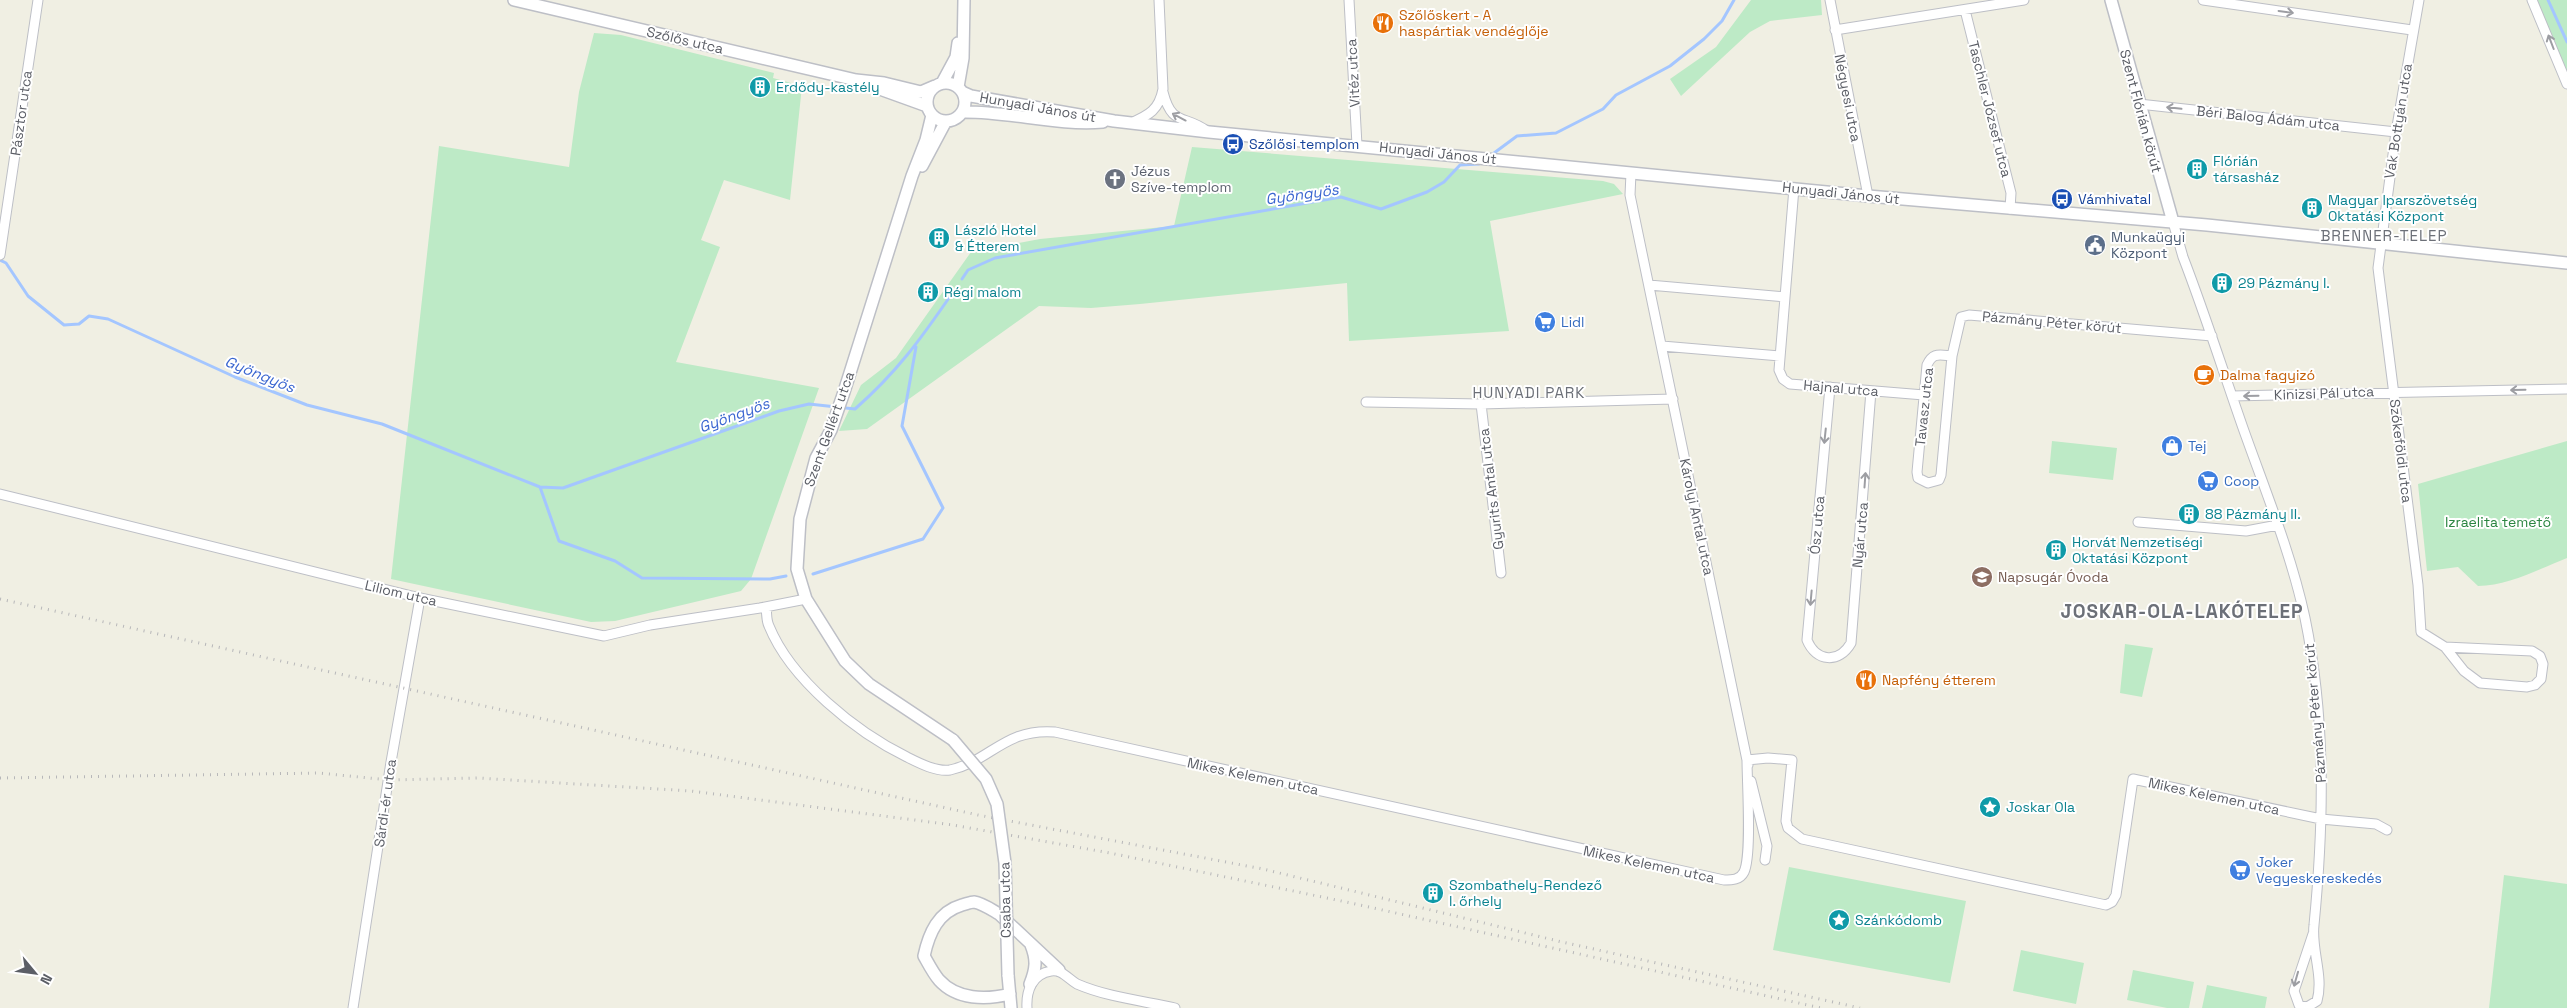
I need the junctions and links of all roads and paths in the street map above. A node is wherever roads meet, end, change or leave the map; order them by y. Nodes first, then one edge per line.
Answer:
1 (38, 0) edge
2 (514, 0) edge
3 (1159, 0) edge
4 (1349, 0) edge
5 (1830, 0) edge
6 (2024, 0) edge
7 (2112, 0) edge
8 (2203, 0) edge
9 (2419, 0) edge
10 (2532, 0) edge
11 (964, 3) edge
12 (1966, 10) junction
13 (1835, 30) junction
14 (2412, 30) junction
15 (856, 80) junction
16 (938, 84) junction
17 (2567, 84) edge
18 (1163, 89) junction
19 (960, 90) junction
20 (2139, 104) junction
21 (929, 110) junction
22 (962, 112) junction
23 (946, 121) junction
24 (1114, 121) junction
25 (1131, 123) junction
26 (1209, 132) junction
27 (2396, 132) junction
28 (1357, 145) junction
29 (1630, 173) junction
30 (1794, 188) junction
31 (1868, 196) junction
32 (905, 201) junction
33 (2010, 209) junction
34 (2173, 222) junction
35 (2380, 242) junction
36 (0, 254) edge
37 (2567, 263) edge
38 (1649, 285) junction
39 (1785, 297) junction
40 (2212, 336) junction
41 (1662, 346) junction
42 (1780, 356) junction
43 (1952, 356) junction
44 (1830, 387) junction
45 (2567, 389) edge
46 (1871, 391) junction
47 (2393, 391) junction
48 (1924, 395) junction
49 (2232, 396) junction
50 (1673, 399) junction
51 (1366, 402) dead end
52 (1481, 404) junction
53 (1918, 478) joint
54 (0, 494) edge
55 (2138, 522) dead end
56 (2278, 525) junction
57 (1501, 573) dead end
58 (420, 598) junction
59 (806, 599) junction
60 (766, 607) junction
61 (2445, 647) junction
62 (1822, 656) joint
63 (1747, 760) junction
64 (994, 794) joint
65 (2321, 819) junction
66 (2387, 830) dead end
67 (1765, 860) dead end
68 (2313, 934) junction
69 (1030, 943) junction
70 (1059, 970) junction
71 (1030, 984) junction
72 (1010, 994) junction
73 (353, 1008) edge
74 (1012, 1008) edge
75 (1027, 1008) edge
76 (1175, 1008) edge

1 - 36 street, Pásztor utca
2 - 15 street, Szőlős utca
3 - 18 street
4 - 28 street, Vitéz utca
5 - 13 street, Négyesi utca
6 - 12 street
7 - 20 street, Szent Flórián körút
8 -> 14 street
9 - 14 street, Vak Bottyán utca
17 -> 10 street
11 - 16 street
11 - 19 street
12 - 13 street
12 - 33 street, Taschler József utca
13 - 31 street, Négyesi utca
14 - 27 street, Vak Bottyán utca
15 - 16 street, Szőlős utca
15 - 21 street, Szőlős utca
16 - 19 street
16 - 21 street
18 - 25 street
26 -> 18 street
19 - 22 street
19 - 24 street, Hunyadi János út
27 -> 20 street, Béri Balog Ádám utca
20 - 34 street, Szent Flórián körút
21 - 23 street
21 - 32 street, Szent Gellért utca
22 - 23 street
22 - 24 street, Hunyadi János út
23 - 32 street, Szent Gellért utca
24 - 25 street, Hunyadi János út
25 - 26 street, Hunyadi János út
26 - 28 street, Hunyadi János út
27 - 35 street, Vak Bottyán utca
28 - 29 street, Hunyadi János út
29 - 30 street, Hunyadi János út
29 - 38 street, Károlyi Antal utca
30 - 31 street, Hunyadi János út
30 - 39 street, Hajnal utca
31 - 33 street, Hunyadi János út
32 - 59 street, Szent Gellért utca
33 - 34 street, Hunyadi János út
34 - 35 street, Hunyadi János út
34 - 40 street, Pázmány Péter körút
35 - 37 street, Hunyadi János út
35 - 47 street, Szőkeföldi utca
38 - 39 street
38 - 41 street, Károlyi Antal utca
39 - 42 street, Hajnal utca
40 - 43 street, Pázmány Péter körút
40 - 49 street, Pázmány Péter körút
41 - 42 street
41 - 50 street, Károlyi Antal utca
42 - 44 street, Hajnal utca
43 - 48 street, Tavasz utca
43 - 53 street, Pázmány Péter körút
44 - 46 street, Hajnal utca
44 -> 62 street, Ősz utca
45 -> 47 street, Kinizsi Pál utca
46 - 48 street, Hajnal utca
62 -> 46 street, Nyár utca
47 -> 49 street, Kinizsi Pál utca
47 - 61 street, Szőkeföldi utca
48 - 53 street, Tavasz utca
49 - 56 street, Pázmány Péter körút
50 - 52 street
50 - 63 street, Károlyi Antal utca
51 - 52 street
52 - 57 street, Gyurits Antal utca
54 - 58 street, Liliom utca
55 - 56 street
56 - 65 street, Pázmány Péter körút
58 - 60 street, Liliom utca
58 - 73 street, Sárdi-ér utca
59 - 60 street, Liliom utca
59 - 64 street, Szent Gellért utca, bridge
60 - 63 street, Mikes Kelemen utca
61 - 61 street, Szőkeföldi utca
63 - 65 street, Mikes Kelemen utca
63 - 67 street, Károlyi Antal utca
64 - 72 street, Csaba utca, bridge
65 - 66 street
65 - 68 street, Pázmány Péter körút
68 -> 68 street, Pázmány Péter körút
69 - 70 street
69 - 71 street
69 - 72 street
70 - 71 street
70 - 76 street
71 - 75 street
72 - 74 street, Csaba utca

